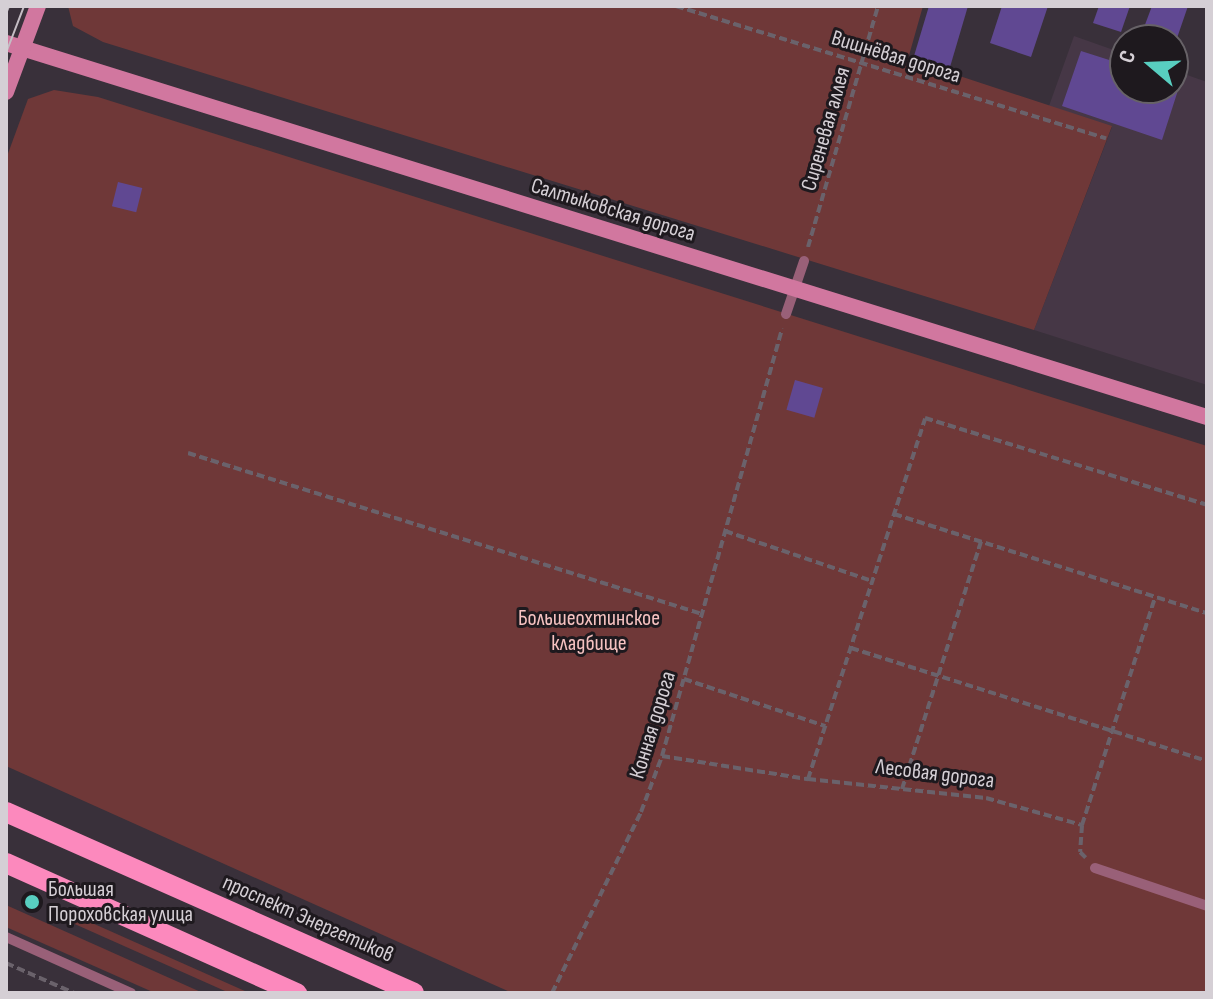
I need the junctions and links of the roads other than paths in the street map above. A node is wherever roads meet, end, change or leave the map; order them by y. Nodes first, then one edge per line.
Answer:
1 (38, 6) edge
2 (14, 47) edge
3 (6, 92) edge
4 (804, 261) road end
5 (795, 289) junction
6 (786, 314) road end
7 (1207, 417) edge
8 (6, 812) edge
9 (6, 863) edge
10 (1095, 868) road end
11 (1207, 906) edge
12 (6, 937) edge
13 (113, 989) edge
14 (131, 993) edge
15 (297, 993) edge
16 (414, 993) edge

1 - 2 street
2 - 3 street
2 - 5 street, Салтыковская дорога
4 - 5 lane
5 - 6 lane
5 - 7 street, Салтыковская дорога
8 - 16 main road, проспект Энергетиков
9 - 15 main road
10 - 11 lane
12 - 13 lane
13 - 14 lane

